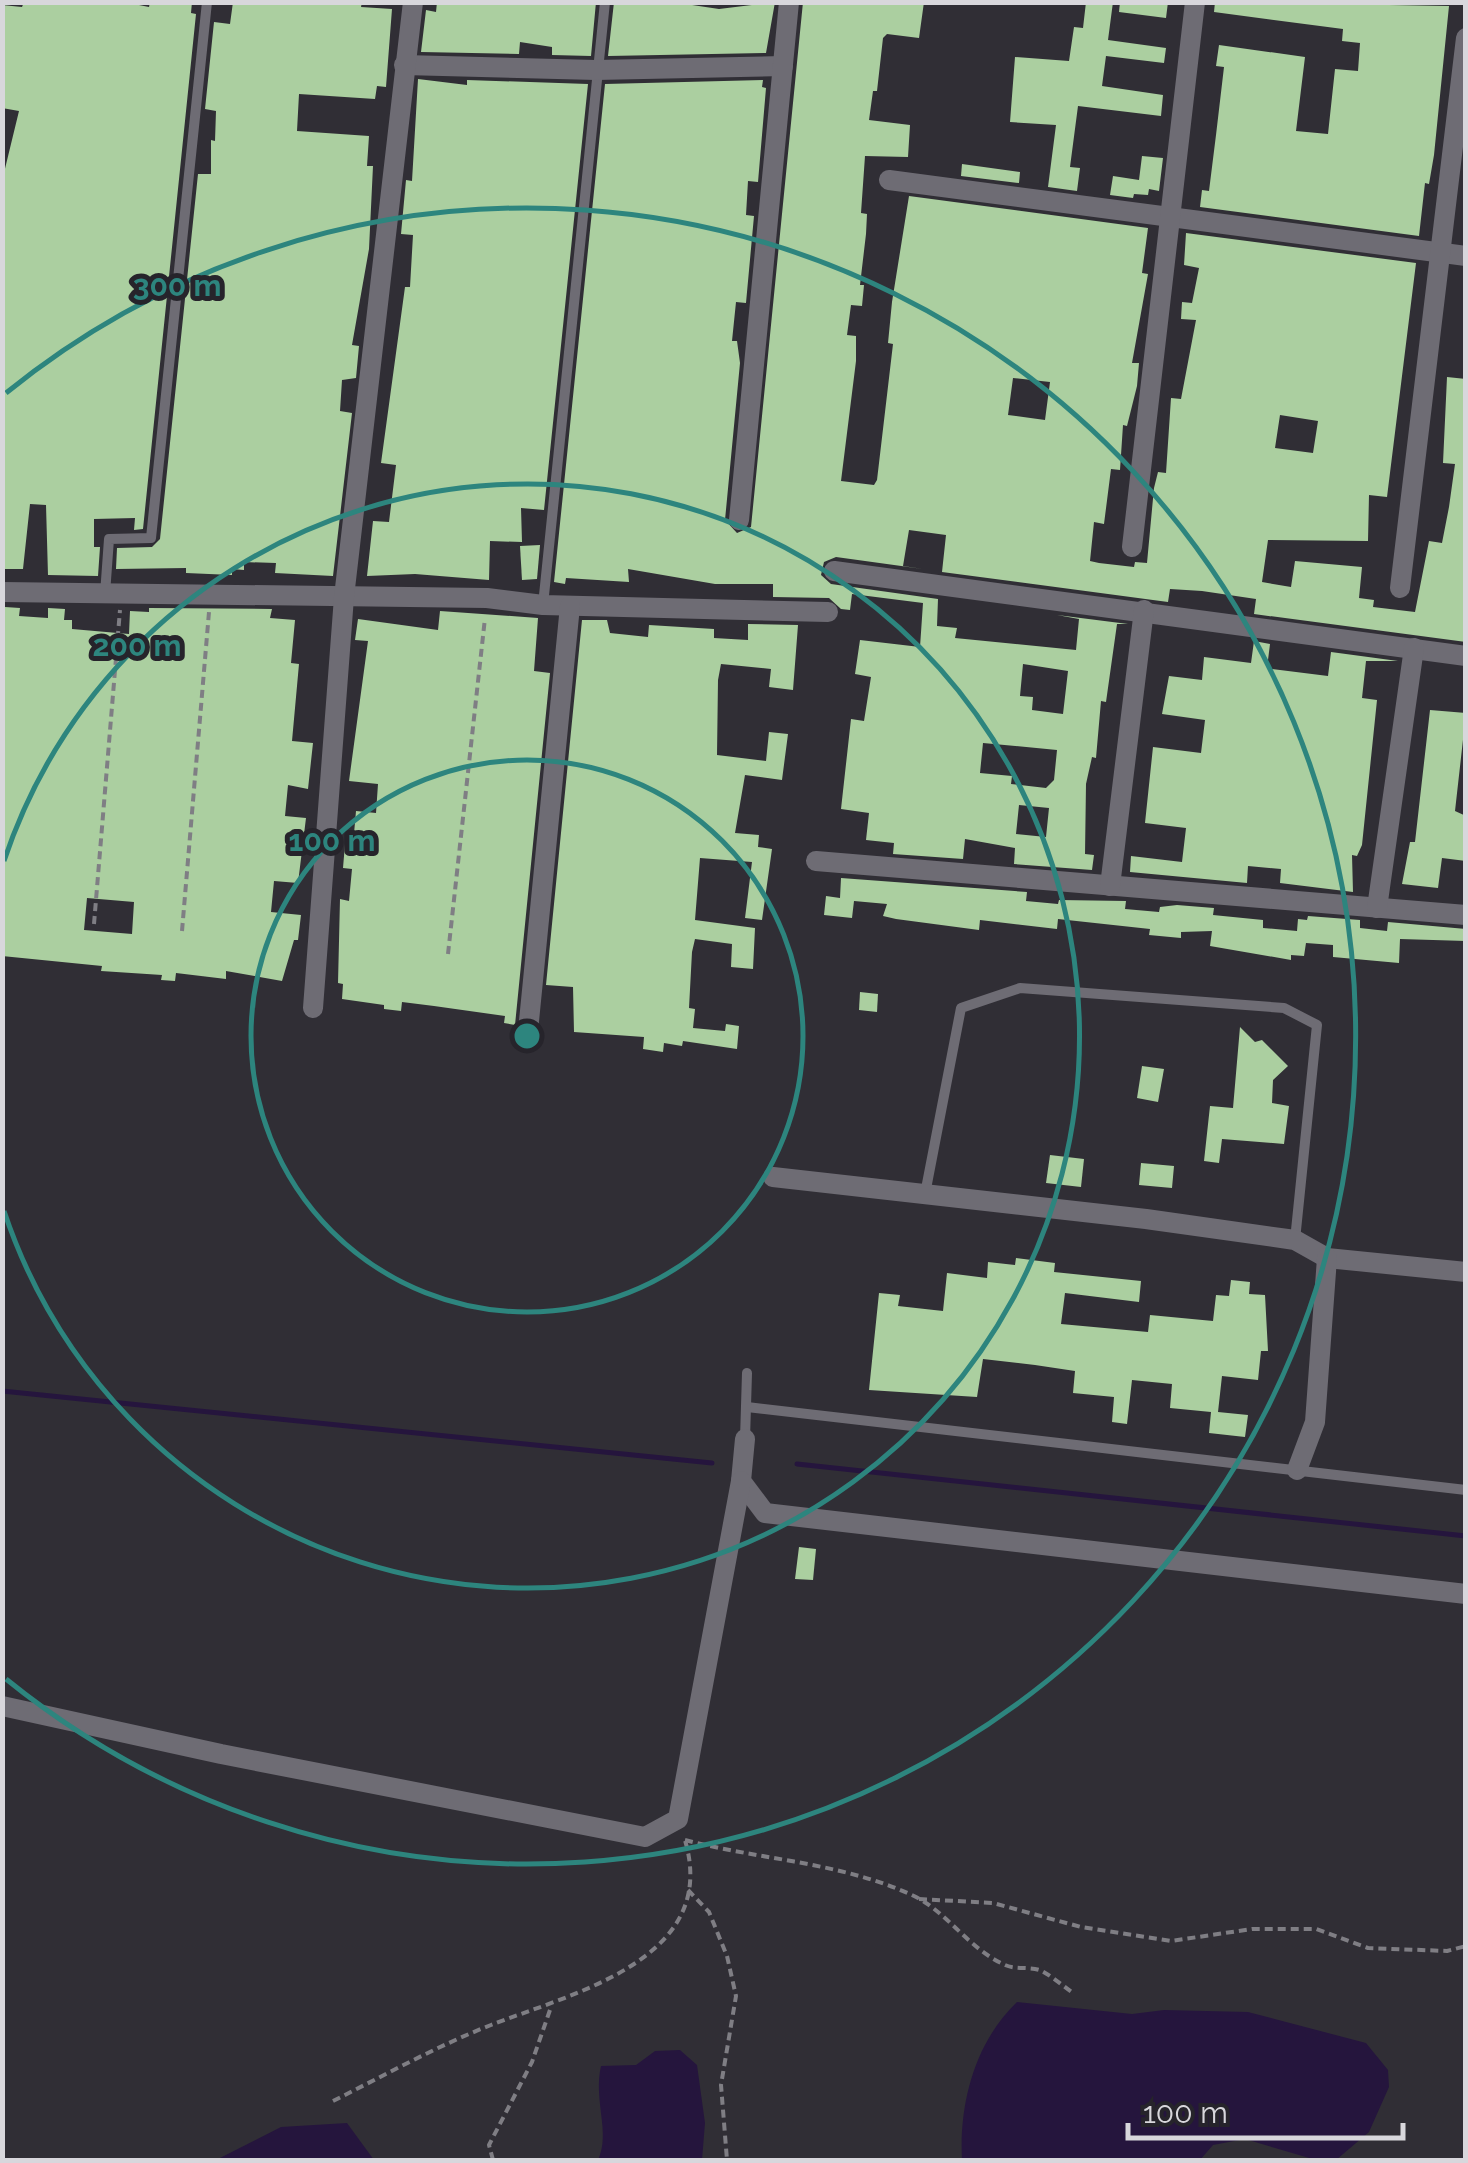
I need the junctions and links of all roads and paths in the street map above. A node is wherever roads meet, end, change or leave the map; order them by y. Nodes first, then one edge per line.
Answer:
1 (206, 2) edge
2 (413, 2) edge
3 (605, 2) edge
4 (789, 2) edge
5 (1195, 2) edge
6 (1466, 38) edge
7 (404, 65) junction
8 (784, 66) junction
9 (596, 70) junction
10 (889, 180) dead end
11 (1170, 220) junction
12 (1440, 253) junction
13 (1466, 256) edge
14 (739, 520) dead end
15 (1132, 547) dead end
16 (834, 571) dead end
17 (1400, 588) dead end
18 (2, 592) edge
19 (113, 595) junction
20 (210, 597) junction
21 (344, 597) junction
22 (487, 598) junction
23 (543, 605) junction
24 (570, 606) junction
25 (1144, 610) junction
26 (828, 612) dead end
27 (1414, 648) junction
28 (1466, 656) edge
29 (816, 861) dead end
30 (1110, 886) junction
31 (1377, 908) junction
32 (1466, 915) edge
33 (94, 924) dead end
34 (182, 931) dead end
35 (448, 954) dead end
36 (312, 1008) dead end
37 (528, 1030) dead end
38 (773, 1177) dead end
39 (925, 1194) junction
40 (1295, 1240) junction
41 (1327, 1258) junction
42 (1466, 1272) edge
43 (747, 1373) dead end
44 (747, 1407) junction
45 (745, 1439) joint
46 (1297, 1470) junction
47 (741, 1481) junction
48 (1466, 1490) edge
49 (1466, 1594) edge
50 (2, 1706) edge
51 (678, 1818) junction
52 (684, 1840) junction
53 (688, 1890) junction
54 (919, 1899) junction
55 (1466, 1946) edge
56 (1073, 1993) dead end
57 (551, 2007) junction
58 (333, 2100) dead end
59 (493, 2160) edge
60 (727, 2160) edge

1 - 19 lane
2 - 7 street
3 - 9 lane
4 - 8 street
5 - 11 street
6 - 12 street
7 - 9 street
7 - 21 street
8 - 9 street
8 - 14 street
9 - 23 lane
10 - 11 street
11 - 12 street
11 - 15 street
12 - 13 street
12 - 17 street
16 - 25 street
18 - 19 street
19 - 20 street
19 - 33 path
20 - 21 street
20 - 34 path
21 - 22 street
21 - 36 street
22 - 23 street
22 - 35 path
23 - 24 street
24 - 26 street
24 - 37 street
25 - 27 street
25 - 30 street
27 - 28 street
27 - 31 street
29 - 30 street
30 - 31 street
31 - 32 street
38 - 39 street
39 - 40 street
39 - 40 lane
40 - 41 street
41 - 42 street
41 - 46 street
43 - 44 lane
44 - 45 lane
44 - 46 lane
45 - 47 street
46 - 48 lane
47 - 49 street
47 - 51 street
50 - 51 street
51 - 52 path
52 - 53 path
52 - 54 path
53 - 57 path
53 - 60 path
54 - 55 path
54 - 56 path
57 - 58 path
57 - 59 path

